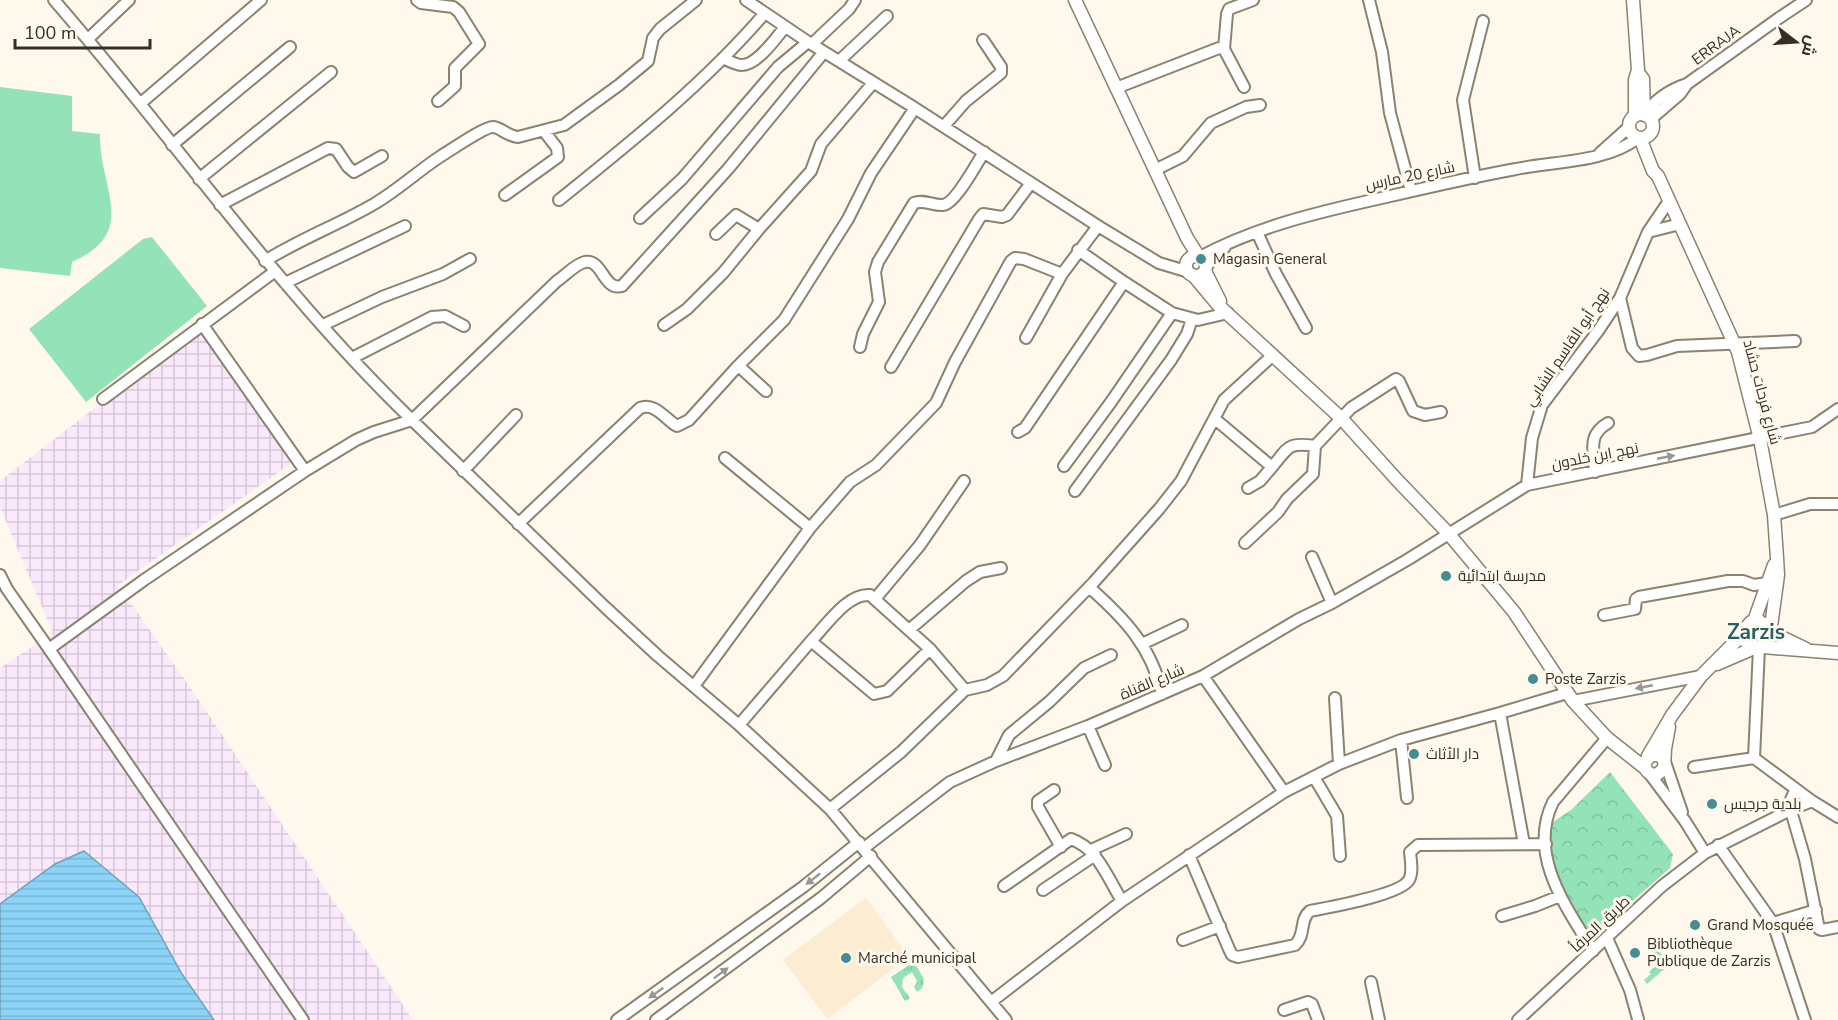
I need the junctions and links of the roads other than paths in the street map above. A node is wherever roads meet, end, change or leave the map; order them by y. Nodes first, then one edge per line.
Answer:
1 (129, 0) edge
2 (261, 0) edge
3 (417, 0) edge
4 (696, 0) edge
5 (746, 0) edge
6 (855, 0) edge
7 (1075, 0) edge
8 (1253, 0) edge
9 (1369, 0) edge
10 (1633, 0) edge
11 (1806, 0) edge
12 (59, 2) edge
13 (765, 14) junction
14 (887, 16) dead end
15 (1483, 21) dead end
16 (785, 27) junction
17 (88, 39) junction
18 (983, 40) dead end
19 (810, 43) junction
20 (290, 47) dead end
21 (1224, 49) junction
22 (824, 52) junction
23 (723, 58) junction
24 (839, 61) junction
25 (331, 72) dead end
26 (873, 83) junction
27 (1244, 87) dead end
28 (1116, 88) junction
29 (438, 101) dead end
30 (141, 104) junction
31 (1260, 105) dead end
32 (915, 108) junction
33 (1641, 119) junction
34 (944, 126) junction
35 (544, 131) junction
36 (1642, 137) junction
37 (172, 145) junction
38 (984, 152) junction
39 (382, 156) dead end
40 (1598, 156) junction
41 (1155, 170) junction
42 (1475, 178) junction
43 (199, 179) junction
44 (1031, 183) junction
45 (1411, 191) junction
46 (505, 195) dead end
47 (559, 200) dead end
48 (1669, 201) junction
49 (220, 206) junction
50 (640, 218) dead end
51 (1680, 224) junction
52 (405, 226) dead end
53 (1098, 226) junction
54 (759, 229) junction
55 (1257, 232) junction
56 (1648, 232) junction
57 (716, 234) dead end
58 (1078, 250) junction
59 (470, 259) dead end
60 (265, 261) junction
61 (1197, 265) junction
62 (274, 272) junction
63 (1062, 274) junction
64 (1124, 282) junction
65 (285, 283) junction
66 (1620, 298) junction
67 (1226, 312) junction
68 (1172, 313) junction
69 (1192, 319) junction
70 (202, 324) junction
71 (323, 325) junction
72 (664, 325) dead end
73 (464, 326) dead end
74 (1306, 328) dead end
75 (1026, 338) dead end
76 (1795, 341) dead end
77 (1734, 342) junction
78 (860, 347) dead end
79 (1272, 356) junction
80 (352, 358) junction
81 (737, 367) junction
82 (891, 367) dead end
83 (766, 391) dead end
84 (104, 399) dead end
85 (1838, 409) edge
86 (1441, 412) dead end
87 (516, 415) dead end
88 (1215, 419) junction
89 (1342, 419) junction
90 (412, 420) junction
91 (1608, 423) dead end
92 (1018, 432) dead end
93 (1760, 439) junction
94 (1315, 446) junction
95 (725, 458) dead end
96 (1064, 466) dead end
97 (1272, 468) junction
98 (305, 471) junction
99 (463, 471) junction
100 (1595, 472) junction
101 (964, 481) dead end
102 (1527, 485) junction
103 (1248, 488) dead end
104 (1075, 490) dead end
105 (1838, 504) edge
106 (1774, 515) junction
107 (518, 524) junction
108 (810, 528) junction
109 (1448, 533) junction
110 (1245, 543) dead end
111 (1312, 557) dead end
112 (1777, 558) junction
113 (1001, 568) dead end
114 (0, 575) edge
115 (1767, 583) junction
116 (1089, 588) junction
117 (875, 599) junction
118 (1332, 603) junction
119 (1604, 615) dead end
120 (1754, 621) junction
121 (1182, 625) dead end
122 (909, 630) junction
123 (1770, 630) junction
124 (1744, 633) junction
125 (812, 641) junction
126 (1142, 644) junction
127 (1759, 647) junction
128 (49, 649) junction
129 (930, 649) junction
130 (1807, 650) junction
131 (1838, 652) edge
132 (1111, 655) dead end
133 (1706, 671) junction
134 (1203, 676) junction
135 (694, 686) junction
136 (965, 690) junction
137 (1162, 694) junction
138 (1570, 697) junction
139 (1335, 698) dead end
140 (1500, 713) junction
141 (1672, 715) junction
142 (739, 724) junction
143 (1088, 726) junction
144 (1607, 738) junction
145 (1401, 740) junction
146 (1754, 758) junction
147 (996, 761) junction
148 (1664, 761) junction
149 (1339, 764) junction
150 (1647, 764) junction
151 (1106, 765) dead end
152 (1694, 767) dead end
153 (1314, 777) junction
154 (1054, 790) dead end
155 (1798, 791) junction
156 (1284, 792) junction
157 (1407, 798) dead end
158 (1812, 801) junction
159 (830, 809) junction
160 (1792, 809) junction
161 (1838, 817) edge
162 (1685, 820) junction
163 (1126, 834) dead end
164 (1524, 844) junction
165 (1546, 844) junction
166 (1718, 845) junction
167 (1061, 847) junction
168 (865, 849) junction
169 (1093, 853) junction
170 (1705, 853) junction
171 (1189, 855) junction
172 (1340, 856) dead end
173 (1004, 886) dead end
174 (1043, 890) dead end
175 (1560, 896) junction
176 (1122, 901) junction
177 (1816, 910) junction
178 (1502, 916) dead end
179 (1773, 922) junction
180 (1220, 926) junction
181 (1838, 927) edge
182 (1607, 938) junction
183 (1183, 940) dead end
184 (1593, 951) junction
185 (1371, 982) dead end
186 (991, 1002) junction
187 (1284, 1010) dead end
188 (1638, 1019) edge
189 (303, 1020) edge
190 (617, 1020) edge
191 (656, 1020) edge
192 (1006, 1020) edge
193 (1318, 1020) edge
194 (1379, 1020) edge
195 (1518, 1020) edge
196 (1805, 1020) edge

1 - 17 street
2 - 30 street
3 - 29 street
4 - 35 street
5 - 13 street
6 - 19 street
7 - 28 main road
8 - 21 street
9 - 45 street
10 - 33 main road
11 - 33 street, ERRAJA
12 - 17 street
13 - 16 street
13 - 23 street
14 - 24 street
15 - 42 street
16 - 19 street
16 - 23 street
17 - 30 street
18 - 34 street
19 - 22 street
19 - 50 street
20 - 37 street
21 - 27 street
21 - 28 street
22 - 24 street
22 - 90 street
23 - 47 street
24 - 26 street
25 - 43 street
26 - 32 street
26 - 54 street
28 - 41 main road
30 - 37 street
31 - 41 street
32 - 34 street
32 - 81 street
33 - 36 main road
33 - 36 main road
33 - 40 street
34 - 38 street
35 - 46 street
35 - 60 street
36 - 40 street, شارع 20 مارس
36 - 48 main road, شارع فرحات حشاد
37 - 43 street
38 - 44 street
38 - 78 street
39 - 49 street
40 - 42 street, شارع 20 مارس
41 - 61 main road
42 - 45 street, شارع 20 مارس
43 - 49 street
44 - 53 street
44 - 82 street
45 - 55 street, شارع 20 مارس
48 - 51 main road, شارع فرحات حشاد
48 - 56 street, نهج أبو القاسم الشابي
49 - 60 street
51 - 56 street
51 - 77 main road, شارع فرحات حشاد
52 - 65 street
53 - 58 street
53 - 61 street
54 - 57 street
54 - 72 street
55 - 61 street, شارع 20 مارس
55 - 74 street
56 - 66 street, نهج أبو القاسم الشابي
58 - 63 street
58 - 64 street
59 - 71 street
60 - 62 street
61 - 67 main road
62 - 65 street
62 - 70 street
63 - 75 street
63 - 108 street
64 - 68 street
64 - 92 street
65 - 71 street
66 - 77 street
66 - 102 street, نهج أبو القاسم الشابي
67 - 69 street
67 - 79 main road
68 - 69 street
68 - 96 street
69 - 104 street
70 - 84 street
70 - 98 street
71 - 80 street
73 - 80 street
76 - 77 street
77 - 93 main road, شارع فرحات حشاد
79 - 88 street
79 - 89 main road
80 - 90 street
81 - 83 street
81 - 107 street
85 - 93 street, نهج ابن خلدون
86 - 89 street
87 - 99 street
88 - 97 street
88 - 116 street
89 - 94 street
89 - 109 main road
90 - 98 street
90 - 99 street
91 - 100 street
100 -> 93 street, نهج ابن خلدون
93 - 106 main road, شارع فرحات حشاد
94 - 97 street
94 - 110 street
95 - 108 street
97 - 103 street
98 - 128 street
99 - 107 street
100 - 102 street, نهج ابن خلدون
101 - 117 street
102 - 109 street, نهج ابن خلدون
105 - 106 street
106 - 112 main road, شارع فرحات حشاد
107 - 135 street
108 - 135 street
109 - 118 street, شارع القناة
109 - 138 main road
111 - 118 street
112 - 115 main road, شارع فرحات حشاد
112 - 123 main road, شارع فرحات حشاد
113 - 122 street
114 - 128 street
115 - 119 street
115 - 120 main road, شارع فرحات حشاد
116 - 126 street
116 - 136 street
117 - 122 street
117 - 125 street
118 - 134 street, شارع القناة
120 - 123 main road
120 - 124 main road
121 - 126 street
122 - 129 street
123 - 127 main road
123 - 130 main road
124 - 127 main road
124 - 133 main road
125 - 129 street
125 - 142 street
126 - 137 street
127 - 130 main road
127 - 133 main road
127 - 146 street
128 - 189 street
129 - 136 street
130 - 131 main road
132 - 147 street
133 -> 138 street
133 - 141 main road
134 - 137 street, شارع القناة
134 - 156 street
135 - 142 street
136 - 159 street
137 - 143 street, شارع القناة
138 - 140 street
138 - 144 main road
139 - 149 street
140 - 145 street
140 - 164 street
141 - 148 main road
141 - 150 main road
142 - 159 street
143 - 147 street, شارع القناة
143 - 151 street
144 - 150 main road
144 - 165 street
145 - 149 street
145 - 157 street
146 - 152 street
146 - 155 street
147 - 168 street, شارع القناة
148 - 150 main road
148 - 150 main road
148 - 162 street
149 - 153 street
150 - 162 street
153 - 156 street
153 - 172 street
154 - 167 street
155 - 158 street
155 - 160 street
156 - 171 street
158 - 160 street, طريق المرفأ
158 - 161 street
159 - 168 street
160 - 166 street, طريق المرفأ
160 - 177 street
162 - 170 street
163 - 169 street
164 - 165 street
164 - 180 street
165 - 175 street
166 - 170 street, طريق المرفأ
166 - 179 street
167 - 169 street
167 - 173 street
168 - 186 street
168 -> 190 street
191 -> 168 street
169 - 174 street
169 - 176 street
170 - 182 street, طريق المرفأ
171 - 176 street
171 - 180 street
175 - 178 street
175 - 184 street
176 - 186 street
177 - 179 street
177 - 181 street
179 - 196 street
180 - 183 street
182 - 184 street, طريق المرفأ
182 - 188 street
184 - 195 street, طريق المرفأ
185 - 194 street
186 - 192 street
187 - 193 street

